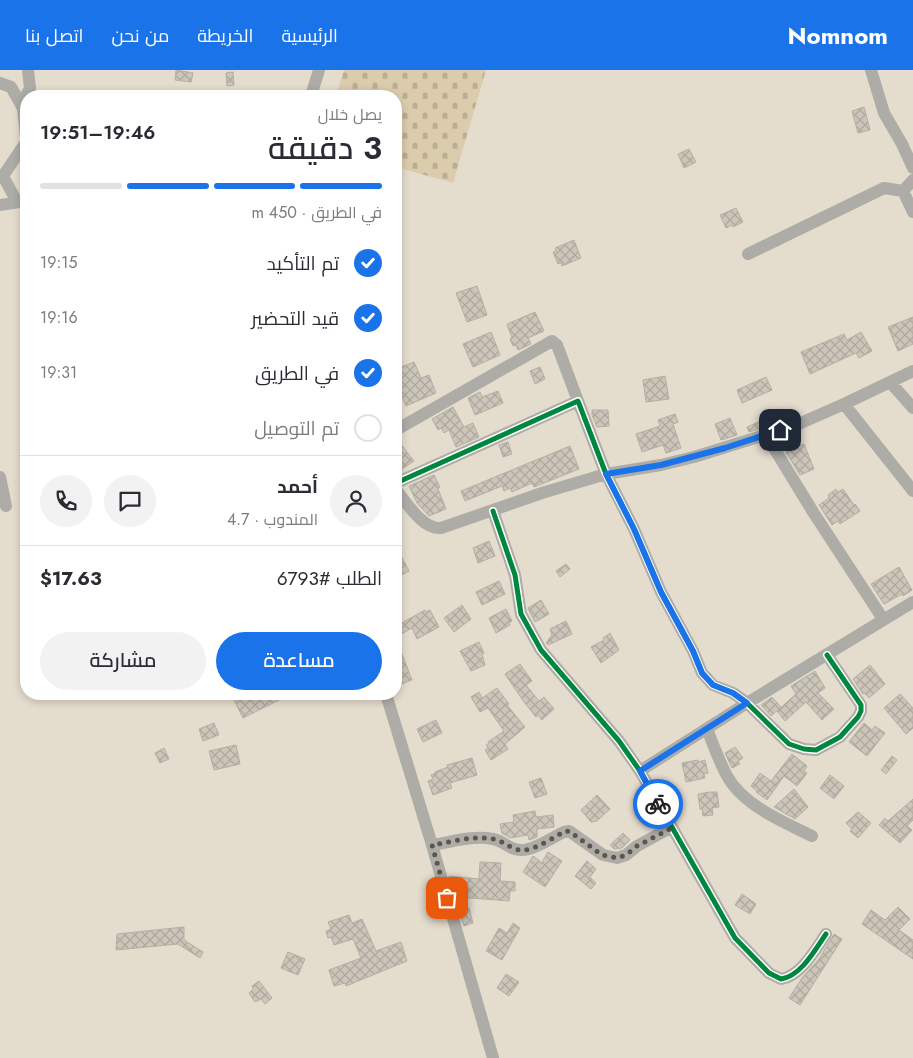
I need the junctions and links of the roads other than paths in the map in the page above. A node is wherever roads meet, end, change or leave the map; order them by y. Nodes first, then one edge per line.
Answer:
1 (28, 70) edge
2 (319, 70) edge
3 (871, 70) edge
4 (0, 83) edge
5 (29, 90) edge
6 (313, 90) edge
7 (20, 103) edge
8 (20, 151) edge
9 (913, 168) edge
10 (913, 180) edge
11 (903, 191) junction
12 (20, 199) edge
13 (20, 202) edge
14 (0, 205) edge
15 (913, 212) edge
16 (748, 254) dead end
17 (913, 371) edge
18 (890, 382) junction
19 (578, 402) junction
20 (844, 404) junction
21 (913, 408) edge
22 (402, 427) edge
23 (766, 435) junction
24 (606, 474) junction
25 (0, 477) edge
26 (402, 480) edge
27 (913, 491) edge
28 (402, 497) edge
29 (6, 506) dead end
30 (493, 511) junction
31 (913, 602) edge
32 (883, 619) junction
33 (827, 655) junction
34 (388, 700) edge
35 (747, 703) junction
36 (707, 729) junction
37 (640, 771) junction
38 (672, 828) junction
39 (812, 836) dead end
40 (432, 845) junction
41 (826, 934) dead end
42 (493, 1058) edge

1 - 5 street
2 - 6 street
3 - 9 street
4 - 7 street
8 - 12 street
10 - 11 street
11 - 15 street
11 - 16 street
13 - 14 street
17 - 18 street
18 - 20 street
18 - 21 street
19 - 22 street
19 - 24 street
19 - 26 street
20 - 23 street
20 - 27 street
23 - 24 street
23 - 32 street
24 - 30 street
24 - 35 street
25 - 29 street
28 - 30 street
30 - 37 street
31 - 32 street
32 - 33 street
33 - 35 street
33 - 35 street
34 - 40 street
35 - 36 street
36 - 37 street
36 - 39 street
37 - 38 street
38 - 40 street
38 - 41 street
40 - 42 street

